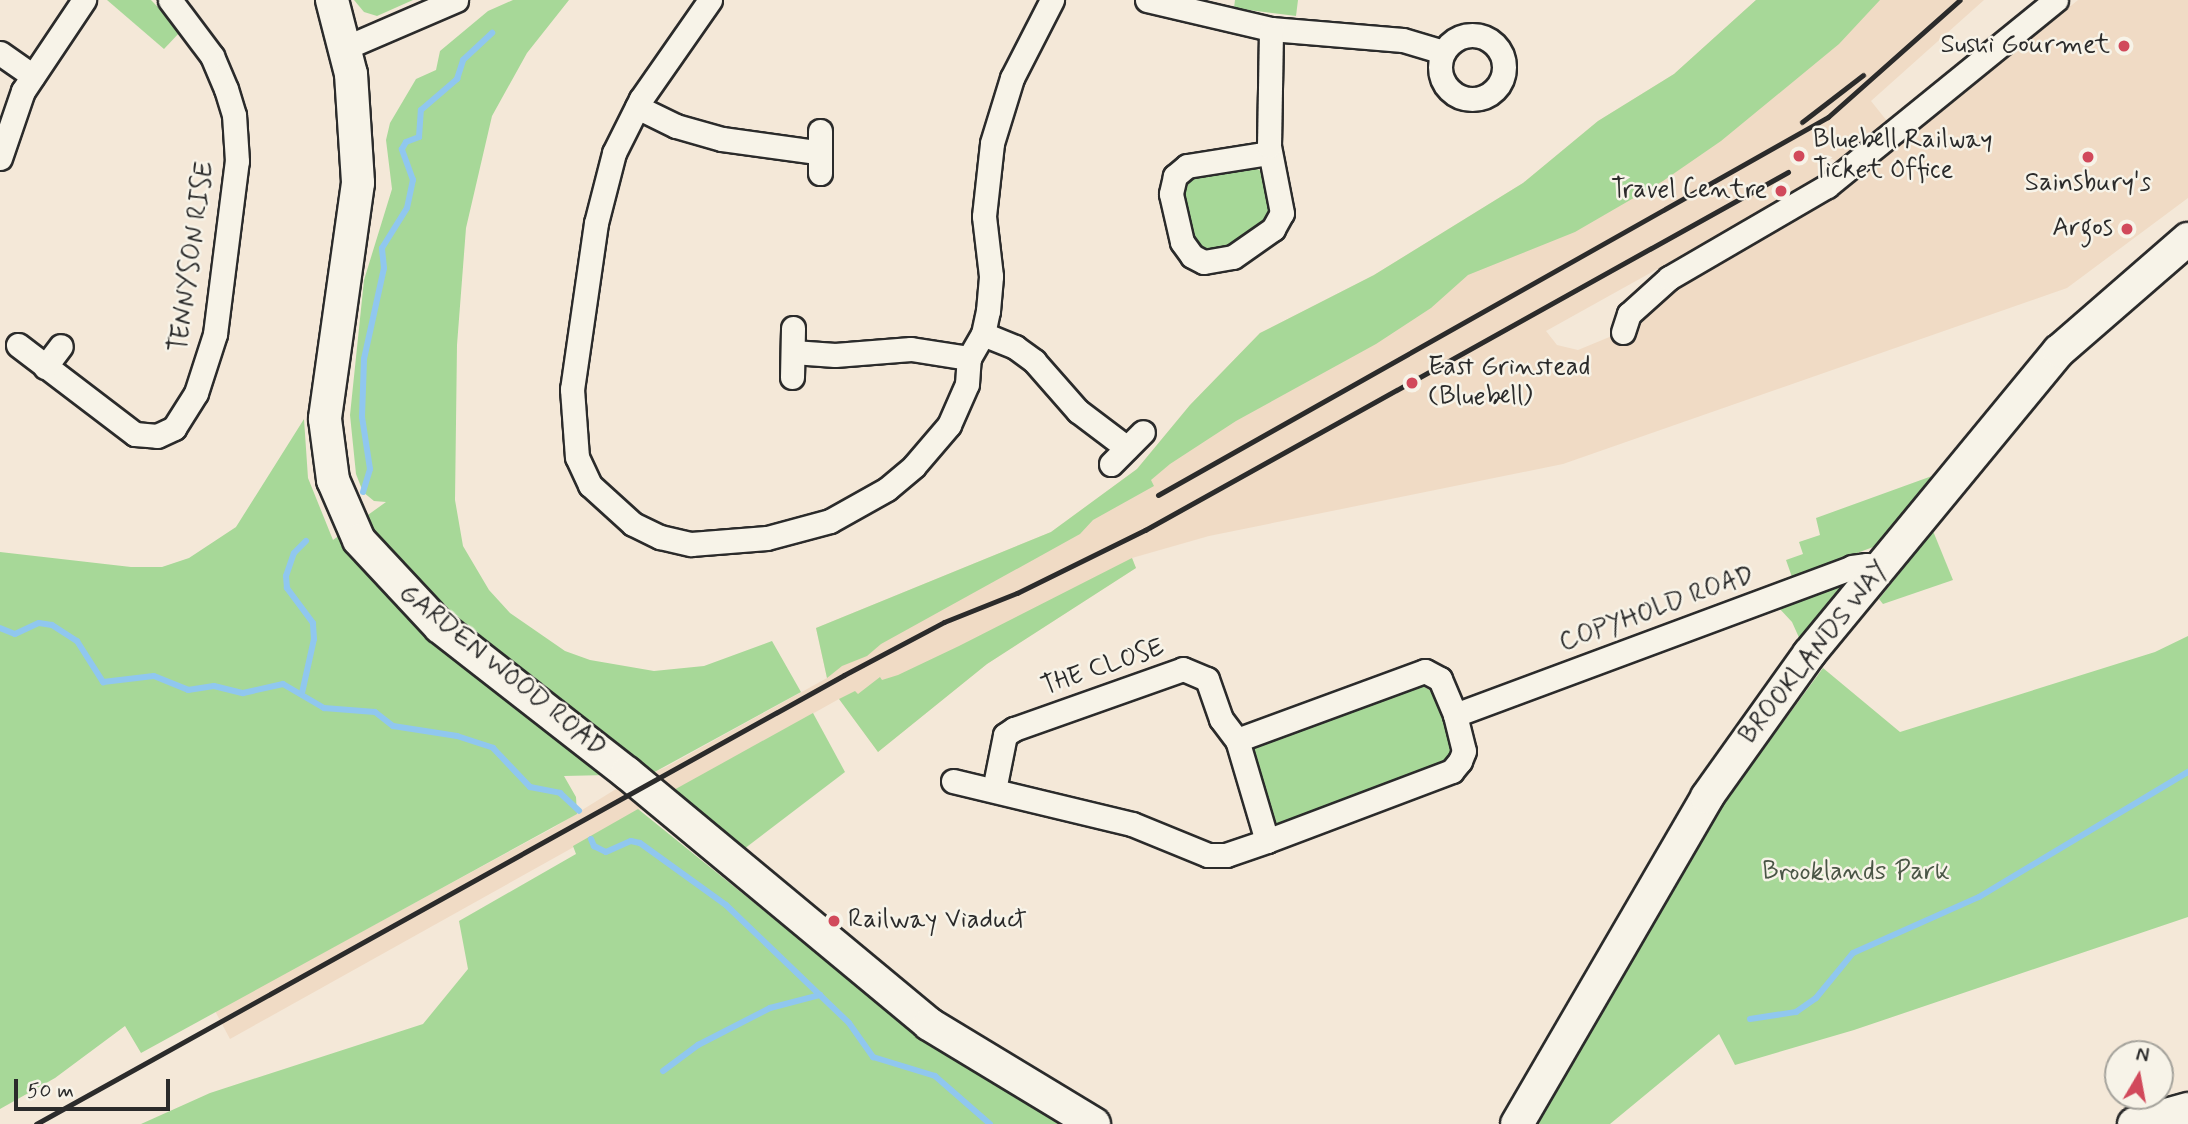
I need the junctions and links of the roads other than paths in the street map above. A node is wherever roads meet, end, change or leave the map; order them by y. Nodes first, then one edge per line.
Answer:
1 (84, 0) edge
2 (170, 0) edge
3 (332, 0) edge
4 (456, 0) edge
5 (710, 0) edge
6 (1052, 0) edge
7 (1147, 0) edge
8 (2056, 0) edge
9 (1271, 29) junction
10 (347, 47) junction
11 (1443, 52) dead end
12 (0, 53) edge
13 (33, 76) junction
14 (637, 107) junction
15 (819, 152) dead end
16 (1269, 152) junction
17 (0, 158) edge
18 (2188, 239) edge
19 (793, 328) dead end
20 (1623, 332) dead end
21 (984, 334) junction
22 (18, 345) dead end
23 (61, 346) dead end
24 (793, 352) junction
25 (968, 358) junction
26 (45, 367) junction
27 (792, 377) dead end
28 (1143, 432) dead end
29 (1877, 572) junction
30 (1455, 715) junction
31 (1237, 740) junction
32 (953, 781) dead end
33 (994, 790) junction
34 (1267, 841) junction
35 (2188, 1109) edge
36 (1094, 1124) edge
37 (1517, 1124) edge
38 (2134, 1124) edge

1 - 13 street
2 - 26 street, TENNYSON RISE
3 - 10 street, GARDEN WOOD ROAD
4 - 10 street
5 - 14 street
6 - 21 street
7 - 9 street
8 - 20 street
9 - 11 street
9 - 16 street
10 - 36 street, GARDEN WOOD ROAD
12 - 13 street
13 - 17 street
14 - 15 street
14 - 25 street
16 - 16 street
18 - 29 street, BROOKLANDS WAY
19 - 24 street
21 - 25 street
21 - 28 street
22 - 26 street, TENNYSON RISE
23 - 26 street
24 - 25 street
24 - 27 street
29 - 30 street, COPYHOLD ROAD
29 - 37 street, BROOKLANDS WAY
30 - 31 street
30 - 34 street
31 - 33 street, THE CLOSE
31 - 34 street
32 - 33 street
33 - 34 street
35 - 38 street

